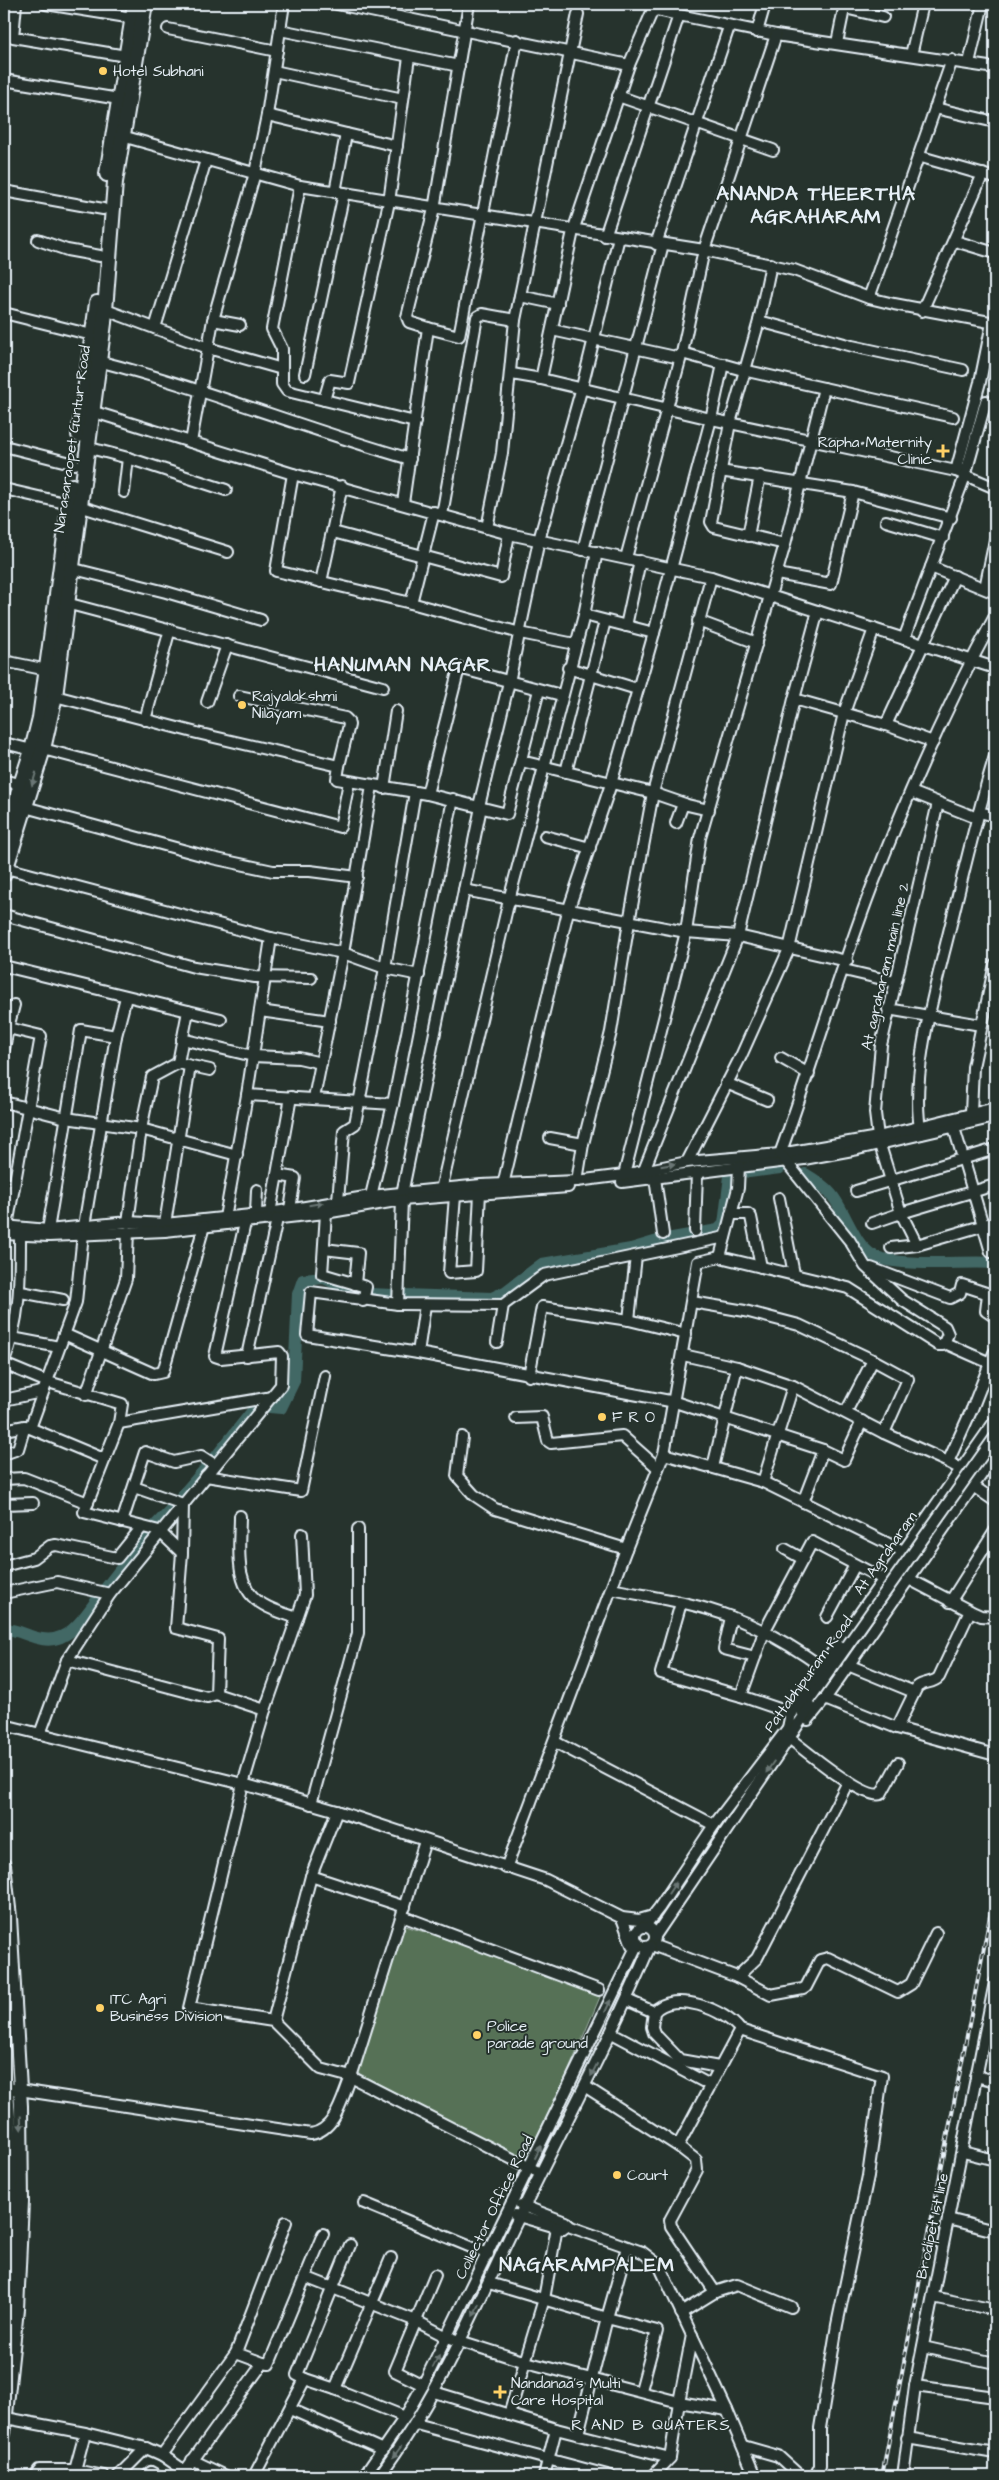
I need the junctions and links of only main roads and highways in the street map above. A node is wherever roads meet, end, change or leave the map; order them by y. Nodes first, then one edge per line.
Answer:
1 (145, 4) edge
2 (134, 11) edge
3 (123, 99) junction
4 (86, 410) junction
5 (74, 505) junction
6 (53, 671) junction
7 (38, 750) junction
8 (4, 838) edge
9 (5, 871) edge
10 (4, 1865) edge
11 (7, 1918) edge
12 (4, 2051) edge
13 (6, 2104) edge
14 (7, 2138) edge
15 (8, 2197) edge
16 (7, 2232) edge
17 (6, 2280) edge
18 (4, 2334) edge
19 (4, 2433) edge

1 - 3 highway, Narasaraopet Guntur Road
2 - 3 highway, Narasaraopet Guntur Road
3 - 4 highway, Narasaraopet Guntur Road
3 - 4 highway, Narasaraopet Guntur Road
4 - 5 highway, Narasaraopet Guntur Road
4 - 5 highway, Narasaraopet Guntur Road
5 - 6 highway, Narasaraopet Guntur Road
5 - 6 highway, Narasaraopet Guntur Road
6 - 7 highway, Narasaraopet Guntur Road
6 - 7 highway, Narasaraopet Guntur Road
7 - 8 highway, Narasaraopet Guntur Road
7 -> 9 highway, Narasaraopet Guntur Road
10 - 11 main road
11 -> 19 main road
12 - 13 main road
13 - 14 main road
14 - 15 main road
15 - 16 main road
16 - 17 main road
17 - 18 main road

